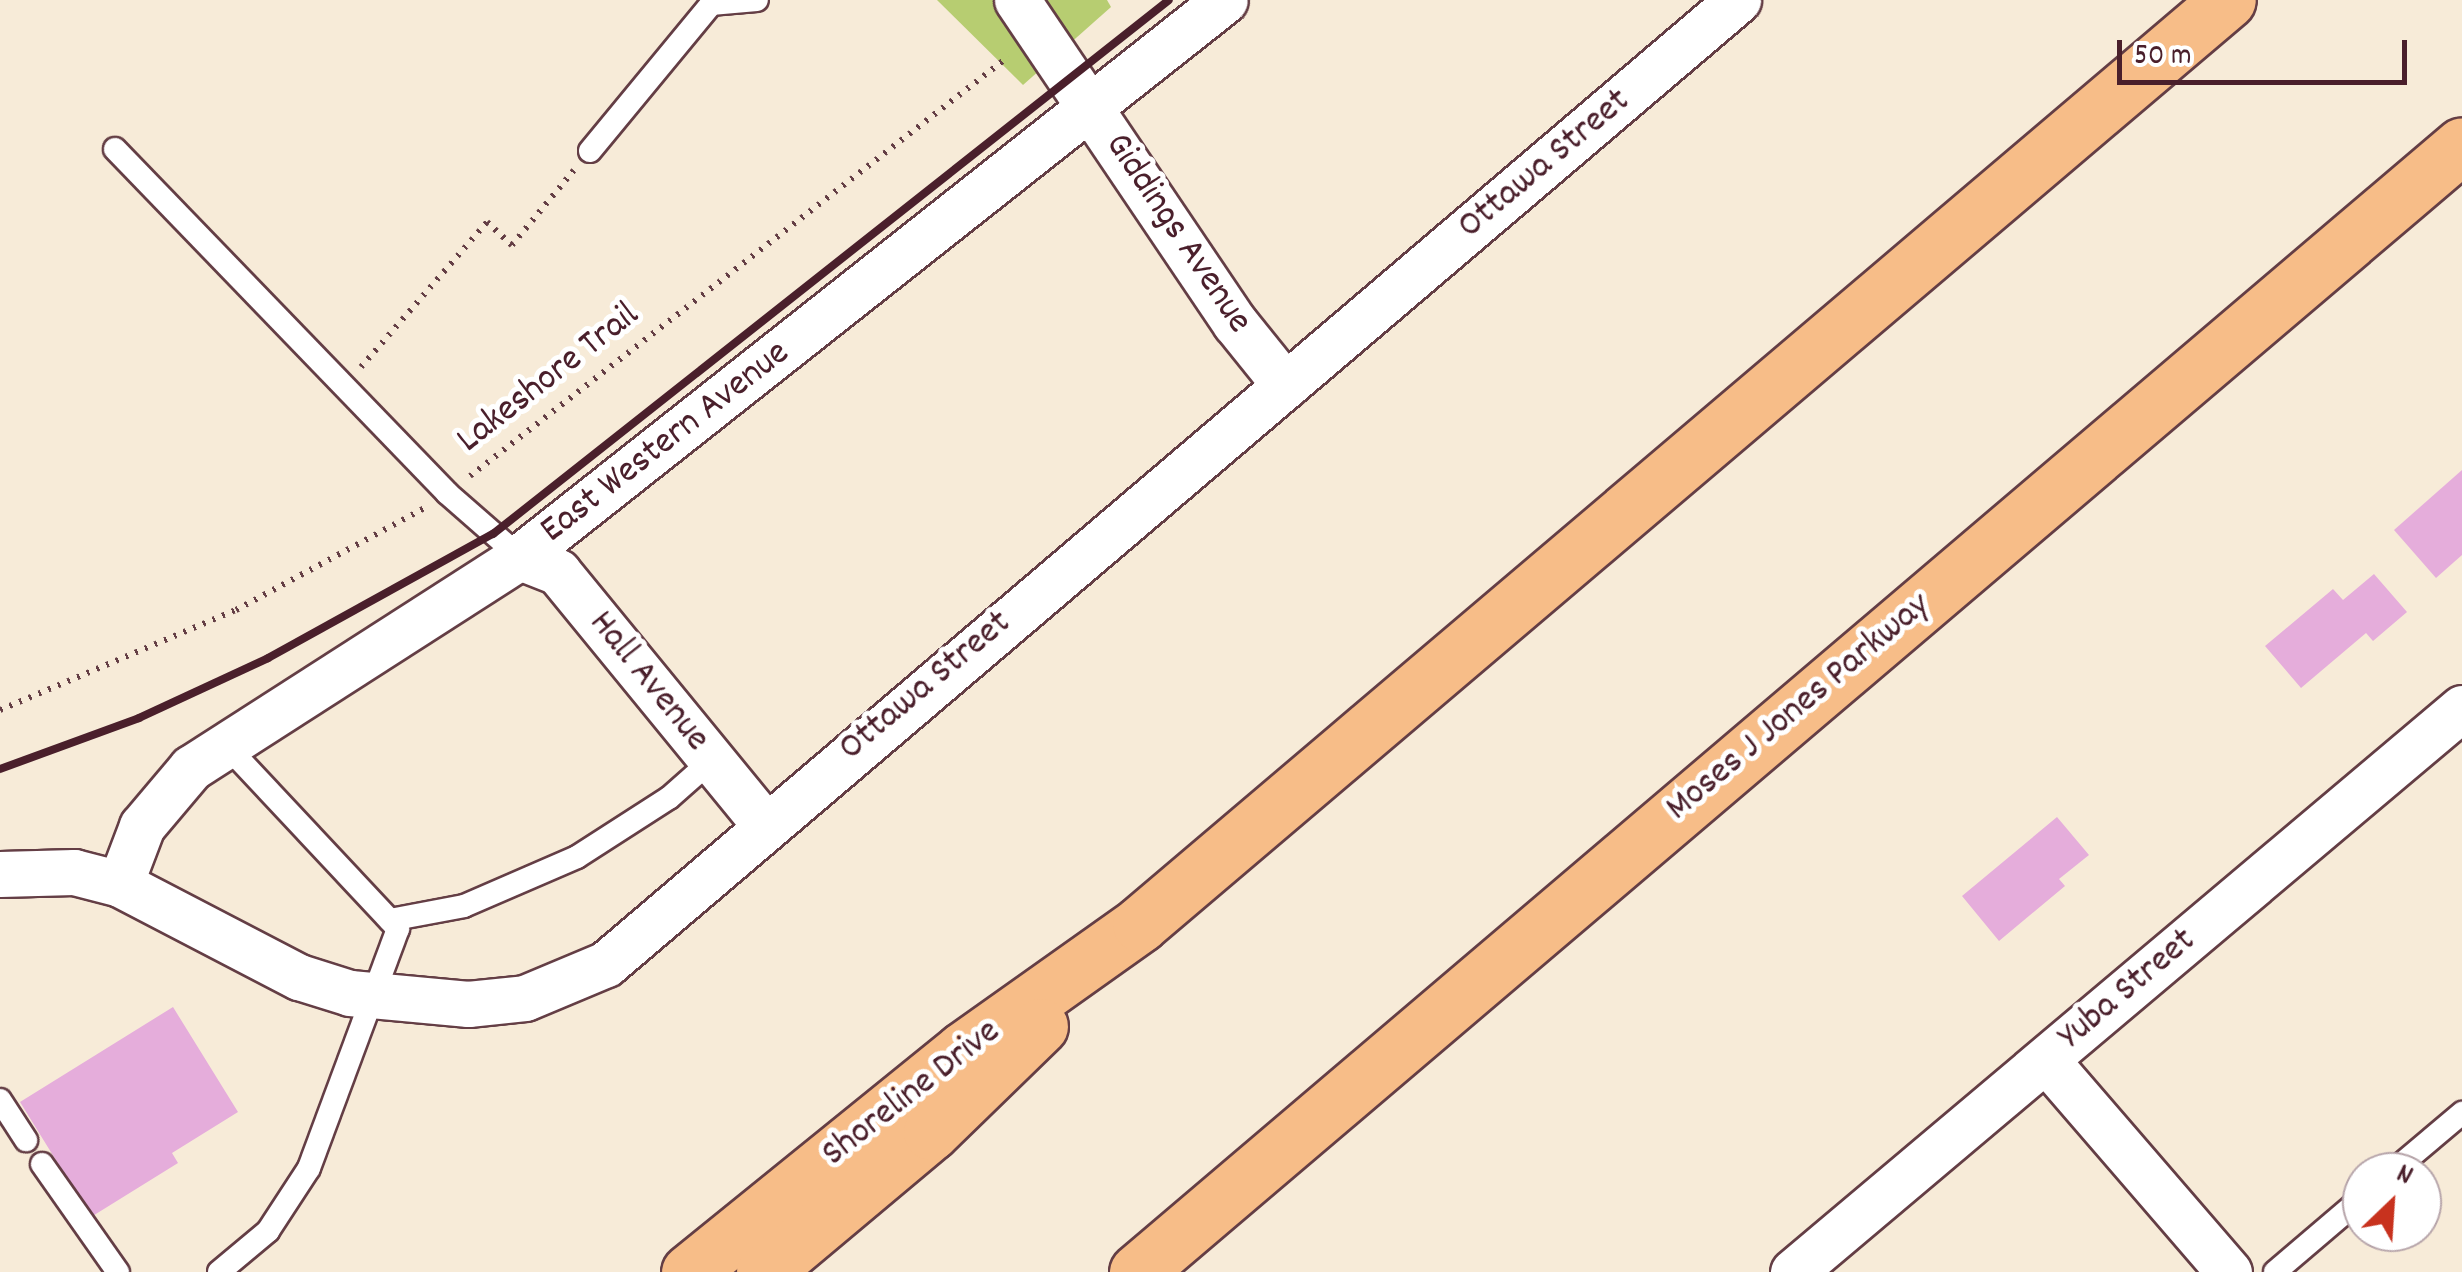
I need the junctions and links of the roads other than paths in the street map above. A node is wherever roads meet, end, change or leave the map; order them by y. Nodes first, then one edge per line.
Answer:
1 (757, 0) edge
2 (1225, 0) edge
3 (1738, 0) edge
4 (2228, 0) edge
5 (1027, 17) edge
6 (1082, 96) junction
7 (2462, 145) edge
8 (115, 148) dead end
9 (590, 152) road end
10 (1285, 385) junction
11 (520, 557) junction
12 (2462, 708) edge
13 (226, 745) junction
14 (712, 760) junction
15 (764, 824) junction
16 (0, 874) edge
17 (120, 884) junction
18 (390, 920) junction
19 (1140, 924) junction
20 (376, 996) junction
21 (2046, 1060) junction
22 (0, 1100) edge
23 (2462, 1112) edge
24 (26, 1140) dead end
25 (2415, 1152) edge
26 (42, 1164) dead end
27 (2342, 1215) edge
28 (118, 1272) edge
29 (219, 1272) edge
30 (688, 1272) edge
31 (764, 1272) edge
32 (1137, 1272) edge
33 (1793, 1272) edge
34 (2229, 1272) edge
35 (2275, 1272) edge

1 - 9 lane
2 - 6 street, East Western Avenue
3 - 10 street, Ottawa Street
4 - 19 highway
5 - 6 street, Giddings Avenue
6 - 10 street, Giddings Avenue
6 - 11 street, East Western Avenue
7 - 32 highway, Moses J Jones Parkway
8 - 11 lane
10 - 15 street, Ottawa Street
11 - 13 street, East Western Avenue
11 - 14 street, Hall Avenue
12 - 21 street, Yuba Street
13 - 17 street, East Western Avenue
13 - 18 lane
14 - 15 street, Hall Avenue
14 - 18 lane
15 - 20 street, Ottawa Street
16 - 17 street, Ottawa Street
17 - 20 street, Ottawa Street
18 - 20 lane
19 - 30 highway, Shoreline Drive
19 - 31 highway
20 - 29 lane
21 - 33 street, Yuba Street
21 - 34 street
22 - 24 lane
23 - 25 lane
26 - 28 lane
27 - 35 lane

